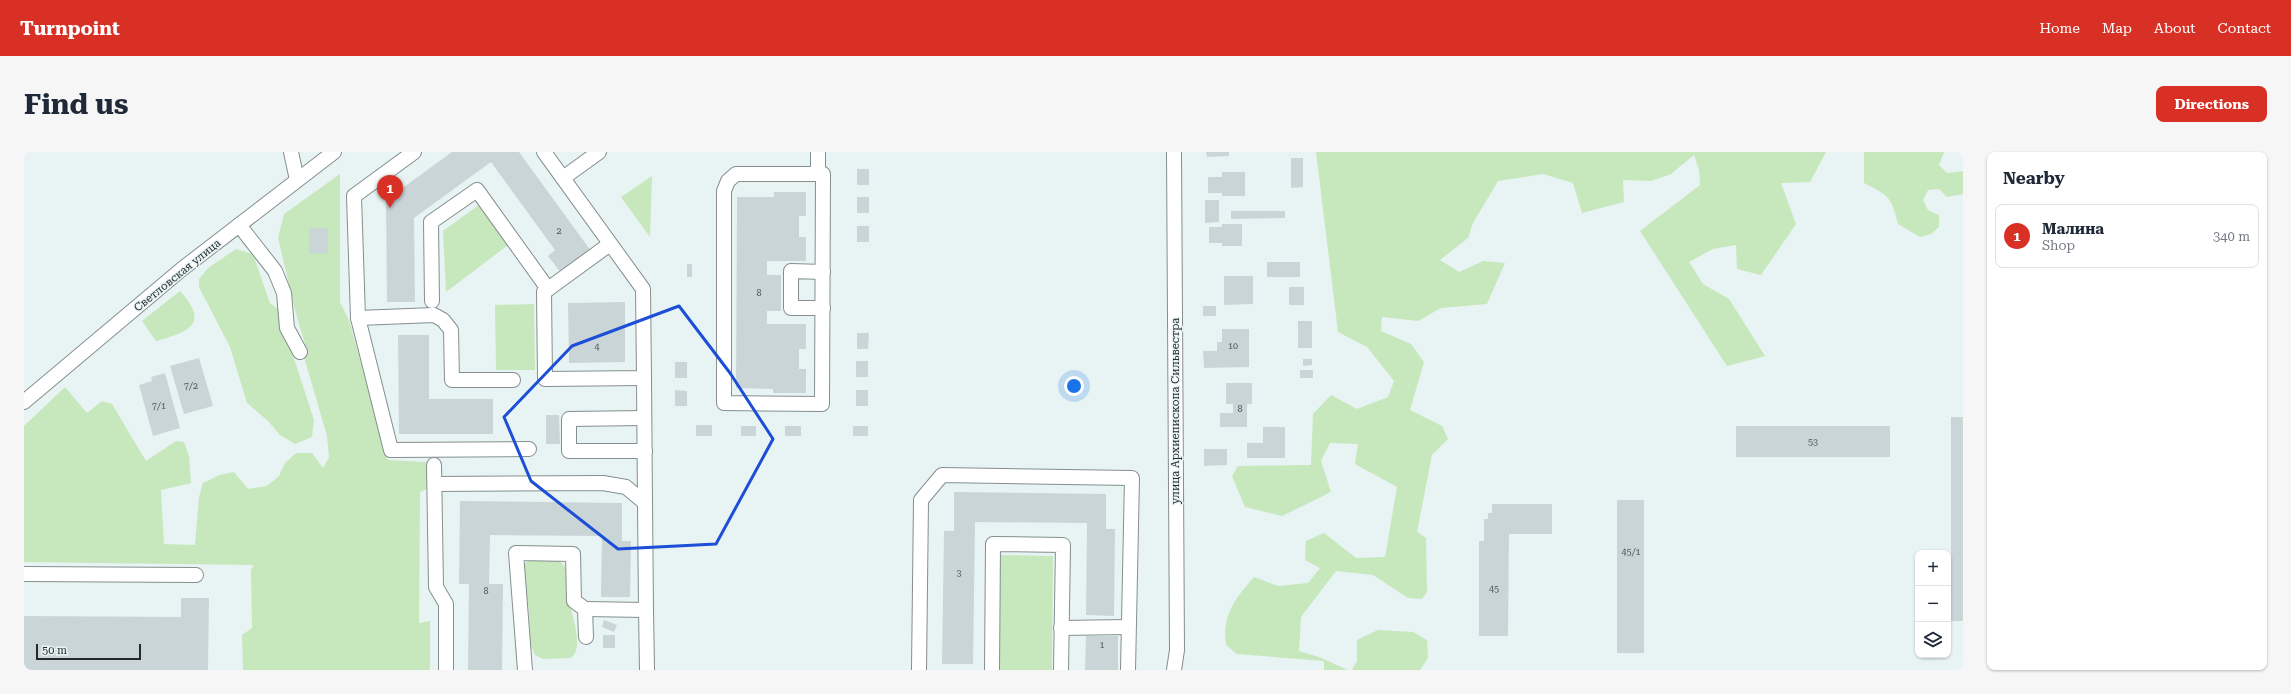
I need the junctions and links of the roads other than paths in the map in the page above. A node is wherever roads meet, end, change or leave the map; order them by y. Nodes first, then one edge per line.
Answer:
1 (291, 152) edge
2 (334, 152) edge
3 (414, 152) edge
4 (544, 152) edge
5 (599, 152) edge
6 (818, 152) edge
7 (1174, 152) edge
8 (818, 174) junction
9 (563, 178) junction
10 (297, 180) junction
11 (239, 225) junction
12 (610, 244) junction
13 (823, 272) junction
14 (548, 289) junction
15 (432, 301) dead end
16 (822, 308) junction
17 (358, 318) junction
18 (300, 352) dead end
19 (644, 378) junction
20 (513, 380) dead end
21 (24, 402) edge
22 (644, 418) junction
23 (529, 449) dead end
24 (645, 451) junction
25 (434, 465) dead end
26 (434, 484) junction
27 (645, 503) junction
28 (24, 574) edge
29 (196, 575) dead end
30 (585, 609) junction
31 (646, 610) junction
32 (1128, 627) junction
33 (1061, 628) junction
34 (586, 636) dead end
35 (446, 670) edge
36 (525, 670) edge
37 (647, 670) edge
38 (919, 670) edge
39 (992, 670) edge
40 (1061, 670) edge
41 (1128, 670) edge
42 (1174, 670) edge

1 - 10 street
2 - 10 street, Светловская улица
3 - 17 street
4 - 9 street
5 - 9 street
6 - 8 street
7 - 42 street, улица Архиепископа Сильвестра
8 - 13 street
8 - 16 street
9 - 12 street
10 - 11 street, Светловская улица
11 - 18 street
11 - 21 street, Светловская улица
12 - 14 street
12 - 19 street
13 - 16 street
13 - 16 street
14 - 15 street
14 - 19 street
17 - 20 street
17 - 23 street
19 - 22 street
22 - 24 street
22 - 24 street
24 - 27 street
25 - 26 street
26 - 27 street
26 - 35 street
27 - 31 street
28 - 29 street
30 - 31 street
30 - 34 street
30 - 36 street
31 - 37 street
32 - 33 street
32 - 38 street
32 - 41 street
33 - 39 street
33 - 40 street

